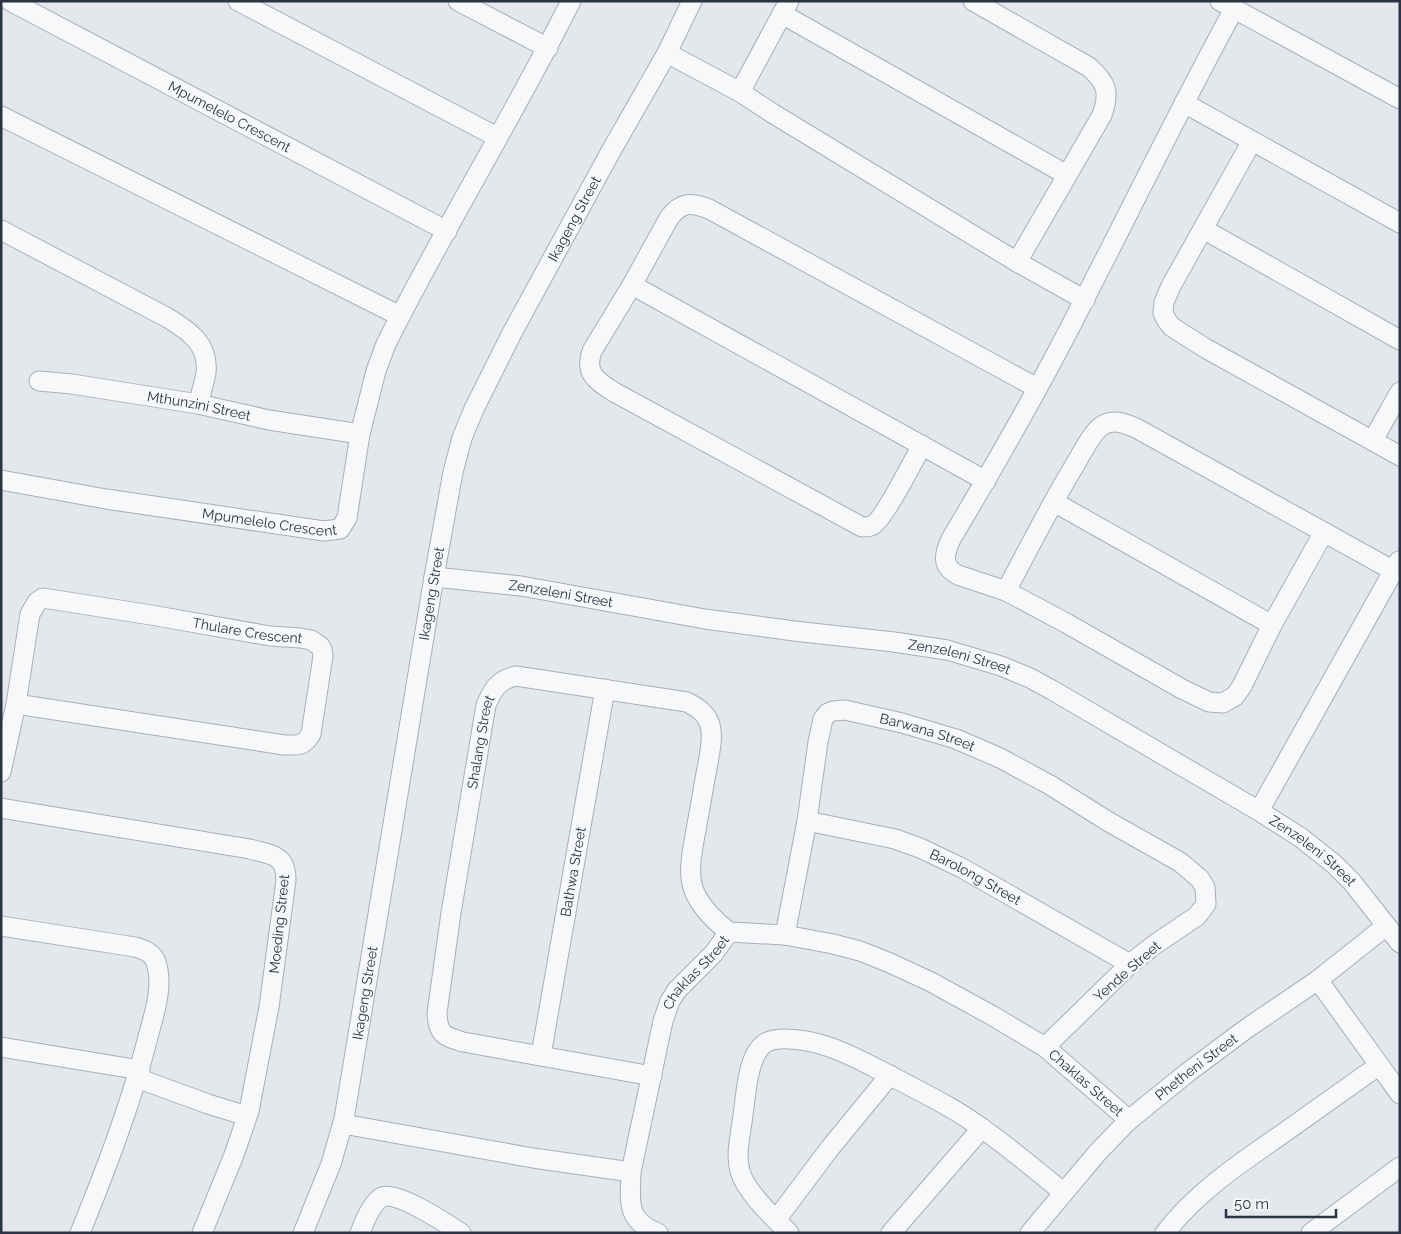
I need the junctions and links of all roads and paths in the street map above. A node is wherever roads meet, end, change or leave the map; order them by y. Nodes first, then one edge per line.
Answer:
1 (10, 1) edge
2 (238, 1) edge
3 (458, 1) edge
4 (571, 1) edge
5 (692, 1) edge
6 (973, 1) edge
7 (1227, 5) edge
8 (785, 8) edge
9 (548, 48) junction
10 (667, 53) junction
11 (740, 92) junction
12 (1400, 99) edge
13 (1184, 103) junction
14 (1, 116) edge
15 (497, 137) junction
16 (1252, 141) junction
17 (1067, 175) junction
18 (1400, 223) edge
19 (1203, 229) junction
20 (1, 230) edge
21 (447, 230) junction
22 (1017, 262) junction
23 (632, 284) junction
24 (1084, 300) junction
25 (400, 316) junction
26 (1400, 340) edge
27 (39, 381) dead end
28 (1038, 388) junction
29 (1400, 392) edge
30 (198, 404) junction
31 (360, 434) junction
32 (1373, 440) junction
33 (922, 445) junction
34 (1400, 456) edge
35 (1, 480) edge
36 (986, 481) junction
37 (1054, 502) junction
38 (1324, 532) junction
39 (1397, 566) edge
40 (434, 577) junction
41 (1006, 591) junction
42 (1272, 625) junction
43 (605, 689) junction
44 (16, 704) junction
45 (1, 772) edge
46 (1, 808) edge
47 (1259, 811) junction
48 (807, 821) junction
49 (1207, 896) joint
50 (1, 926) edge
51 (1386, 926) junction
52 (729, 932) junction
53 (785, 935) junction
54 (1400, 943) edge
55 (1130, 964) junction
56 (1318, 980) junction
57 (1, 1047) edge
58 (1045, 1047) junction
59 (541, 1055) junction
60 (1378, 1066) junction
61 (139, 1074) junction
62 (652, 1076) junction
63 (890, 1076) junction
64 (1400, 1094) edge
65 (247, 1116) junction
66 (1129, 1120) junction
67 (343, 1124) junction
68 (982, 1128) junction
69 (1400, 1167) edge
70 (631, 1172) junction
71 (1063, 1192) junction
72 (782, 1227) edge
73 (80, 1233) edge
74 (202, 1233) edge
75 (303, 1233) edge
76 (360, 1233) edge
77 (462, 1233) edge
78 (658, 1233) edge
79 (892, 1233) edge
80 (1030, 1233) edge
81 (1165, 1233) edge
82 (1311, 1233) edge

1 - 21 street, Mpumelelo Crescent
2 - 15 street
3 - 9 street
4 - 9 street, Mpumelelo Crescent
5 - 10 street, Ikageng Street
6 - 17 street
7 - 12 street
7 - 13 street
8 - 11 street
8 - 17 street
9 - 15 street, Mpumelelo Crescent
10 - 11 street
10 - 40 street, Ikageng Street
11 - 22 street
13 - 16 street
13 - 24 street
14 - 25 street
15 - 21 street, Mpumelelo Crescent
16 - 18 street
16 - 19 street
17 - 22 street
19 - 26 street
19 - 32 street
20 - 30 street
21 - 25 street, Mpumelelo Crescent
22 - 24 street
23 - 28 street
23 - 33 street
23 - 33 street
24 - 28 street
25 - 31 street, Mpumelelo Crescent
27 - 30 street, Mthunzini Street
28 - 36 street
29 - 32 street
30 - 31 street, Mthunzini Street
31 - 35 street, Mpumelelo Crescent
32 - 34 street
33 - 36 street
36 - 41 street
37 - 38 street
37 - 41 street
37 - 42 street
38 - 39 street
38 - 42 street
39 - 47 street
40 - 47 street, Zenzeleni Street
40 - 67 street, Ikageng Street
41 - 42 street
43 - 52 street, Shalang Street
43 - 59 street, Bathwa Street
43 - 59 street, Shalang Street
44 - 44 street, Thulare Crescent
44 - 45 street, Thulare Crescent
46 - 65 street, Moeding Street
47 - 51 street, Zenzeleni Street
48 - 49 street, Barwana Street
48 - 53 street, Barwana Street
48 - 55 street, Barolong Street
49 - 55 street, Yende Street
50 - 61 street
51 - 54 street, Zenzeleni Street
51 - 56 street, Phetheni Street
52 - 53 street, Chaklas Street
52 - 62 street, Chaklas Street
53 - 58 street, Chaklas Street
55 - 58 street, Yende Street
56 - 60 street
56 - 66 street, Phetheni Street
57 - 61 street
58 - 66 street, Chaklas Street
59 - 62 street, Shalang Street
60 - 64 street
60 - 81 street
61 - 65 street
61 - 73 street
62 - 70 street, Chaklas Street
63 - 68 street
63 - 72 street
63 - 72 street
65 - 74 street, Moeding Street
66 - 71 street, Phetheni Street
67 - 70 street
67 - 75 street, Ikageng Street
68 - 71 street
68 - 79 street
69 - 82 street
70 - 78 street
71 - 80 street, Phetheni Street
76 - 77 street

